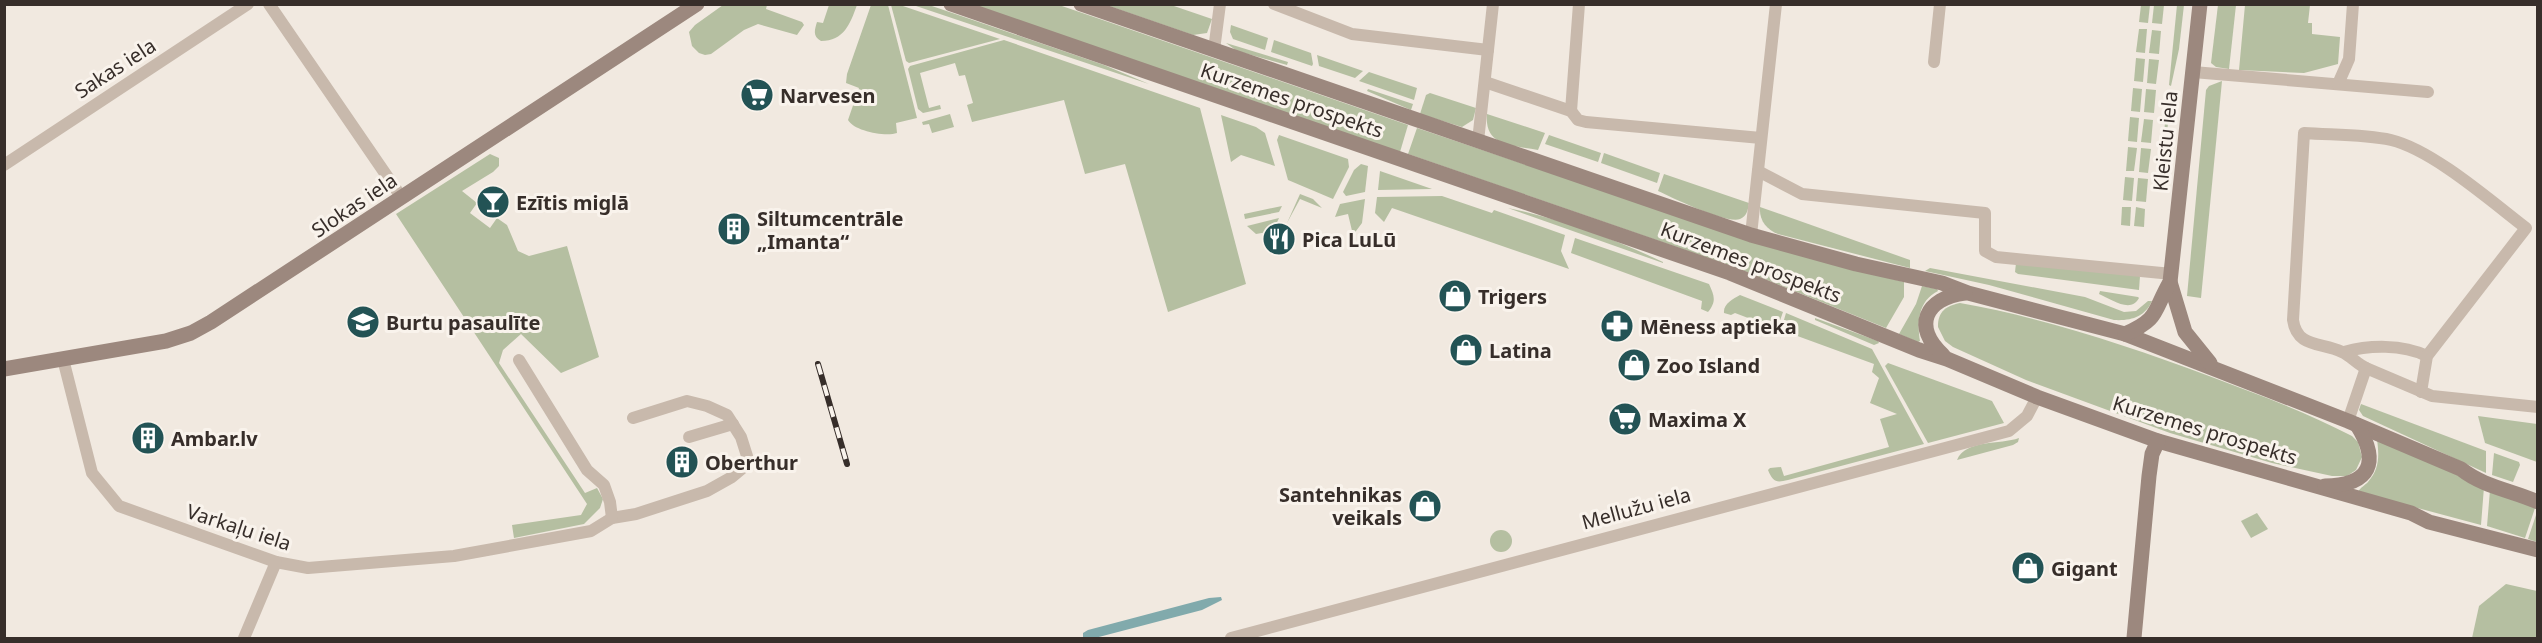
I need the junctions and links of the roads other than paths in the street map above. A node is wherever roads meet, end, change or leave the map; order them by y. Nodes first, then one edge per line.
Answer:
1 (248, 4) edge
2 (269, 4) edge
3 (697, 4) edge
4 (951, 4) edge
5 (1081, 4) edge
6 (1220, 4) edge
7 (1274, 4) edge
8 (1493, 4) edge
9 (1579, 4) edge
10 (1776, 4) edge
11 (1940, 4) edge
12 (2200, 4) edge
13 (2353, 4) edge
14 (1214, 50) junction
15 (1488, 50) junction
16 (1934, 62) dead end
17 (2193, 72) junction
18 (1485, 82) junction
19 (2338, 84) junction
20 (2428, 92) dead end
21 (1570, 111) junction
22 (1761, 138) junction
23 (1478, 141) junction
24 (4, 165) edge
25 (1758, 171) junction
26 (402, 198) junction
27 (1751, 235) junction
28 (2171, 278) junction
29 (1968, 293) junction
30 (2125, 334) junction
31 (2344, 352) junction
32 (2427, 356) junction
33 (63, 359) junction
34 (1947, 359) junction
35 (519, 360) dead end
36 (2212, 366) junction
37 (2366, 368) junction
38 (4, 369) edge
39 (2421, 392) junction
40 (2037, 397) junction
41 (2538, 406) edge
42 (633, 418) dead end
43 (2352, 423) junction
44 (732, 424) junction
45 (689, 437) dead end
46 (2157, 441) junction
47 (2319, 486) junction
48 (2538, 502) edge
49 (612, 518) junction
50 (2538, 550) edge
51 (276, 562) junction
52 (244, 639) edge
53 (1231, 639) edge
54 (2134, 639) edge

1 - 24 street, Sakas iela
2 - 26 street
3 - 26 main road, Slokas iela
4 - 34 main road, Kurzemes prospekts
5 - 14 main road, Kurzemes prospekts
6 - 14 street
7 - 15 street
8 - 15 street
9 - 21 street
10 - 22 street
11 - 16 street
12 - 17 main road, Kleistu iela
13 - 19 street
14 - 23 main road, Kurzemes prospekts
15 - 18 street
17 - 19 street
17 - 28 main road, Kleistu iela
18 - 21 street
18 - 23 street
19 - 20 street
21 - 22 street
22 - 25 street
23 - 27 main road, Kurzemes prospekts
25 - 27 street
25 - 28 street
26 - 33 main road, Slokas iela
27 - 29 main road, Kurzemes prospekts
28 - 30 main road, Kleistu iela
28 - 36 main road, Kleistu iela
29 - 30 main road, Kurzemes prospekts
29 - 34 main road
30 - 36 main road, Kurzemes prospekts
31 - 32 street
31 - 32 street
31 - 37 street
32 - 39 street
33 - 38 main road, Slokas iela
33 - 51 street, Varkaļu iela
34 - 40 main road, Kurzemes prospekts
35 - 49 street
36 - 43 main road, Kurzemes prospekts
37 - 39 street
37 - 43 street
39 - 41 street
40 - 46 main road, Kurzemes prospekts
40 - 53 street, Mellužu iela
42 - 44 street
43 - 47 main road
43 - 48 main road, Kurzemes prospekts
44 - 45 street
44 - 49 street, Varkaļu iela
46 - 47 main road, Kurzemes prospekts
46 - 54 main road
47 - 50 main road, Kurzemes prospekts
49 - 51 street, Varkaļu iela
51 - 52 street

